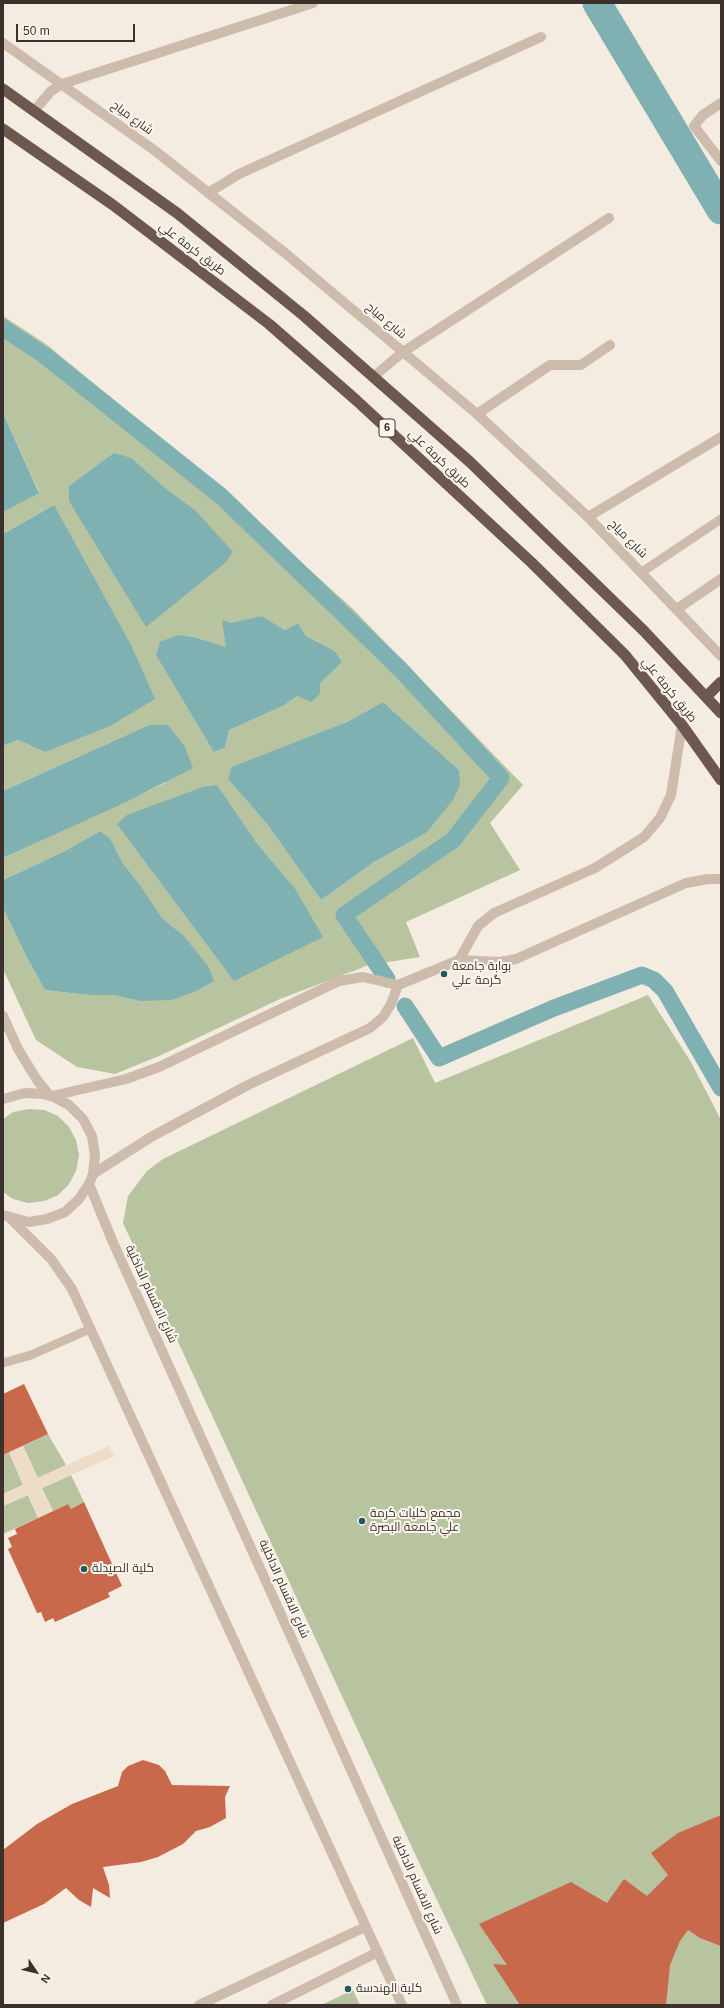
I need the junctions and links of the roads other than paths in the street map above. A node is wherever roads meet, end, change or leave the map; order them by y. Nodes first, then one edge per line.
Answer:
1 (313, 3) edge
2 (541, 37) dead end
3 (3, 43) edge
4 (62, 84) junction
5 (3, 89) edge
6 (721, 103) edge
7 (34, 110) junction
8 (3, 129) edge
9 (721, 161) edge
10 (208, 193) junction
11 (609, 218) dead end
12 (610, 345) dead end
13 (403, 352) junction
14 (373, 377) junction
15 (477, 414) junction
16 (721, 437) edge
17 (588, 517) junction
18 (721, 518) edge
19 (642, 572) junction
20 (721, 579) edge
21 (677, 609) junction
22 (721, 656) edge
23 (721, 682) edge
24 (706, 696) junction
25 (721, 713) edge
26 (682, 725) junction
27 (721, 780) edge
28 (721, 879) edge
29 (459, 960) junction
30 (398, 985) junction
31 (3, 1016) edge
32 (51, 1096) junction
33 (3, 1099) edge
34 (91, 1179) junction
35 (5, 1216) edge
36 (90, 1329) junction
37 (3, 1363) edge
38 (365, 1927) junction
39 (378, 1952) junction
40 (199, 2005) edge
41 (272, 2005) edge
42 (402, 2005) edge
43 (457, 2005) edge

1 - 4 street
2 - 10 street
3 - 4 street, شارع مياح
4 - 7 street
4 - 10 street, شارع مياح
5 - 7 highway, طريق كرمة علي / 6
6 - 9 street
7 - 14 highway, طريق كرمة علي / 6
8 - 26 highway, طريق كرمة علي / 6
10 - 13 street, شارع مياح
11 - 13 street
12 - 15 street
13 - 14 street
13 - 15 street, شارع مياح
14 - 24 highway, طريق كرمة علي / 6
15 - 17 street, شارع مياح
16 - 17 street
17 - 19 street, شارع مياح
18 - 19 lane
19 - 21 street, شارع مياح
20 - 21 street
21 - 22 street, شارع مياح
23 - 24 highway
24 - 25 highway, طريق كرمة علي / 6
26 - 27 highway, طريق كرمة علي / 6
26 - 29 street
28 - 29 street
29 - 30 street
30 - 32 street
30 - 34 street
31 - 32 street
32 - 33 street
32 - 34 street
34 - 35 street
34 - 43 street, شارع الاقسام الداخلية
35 - 36 street
36 - 37 lane
36 - 38 street
38 - 39 street
38 - 40 street
39 - 41 street
39 - 42 street

